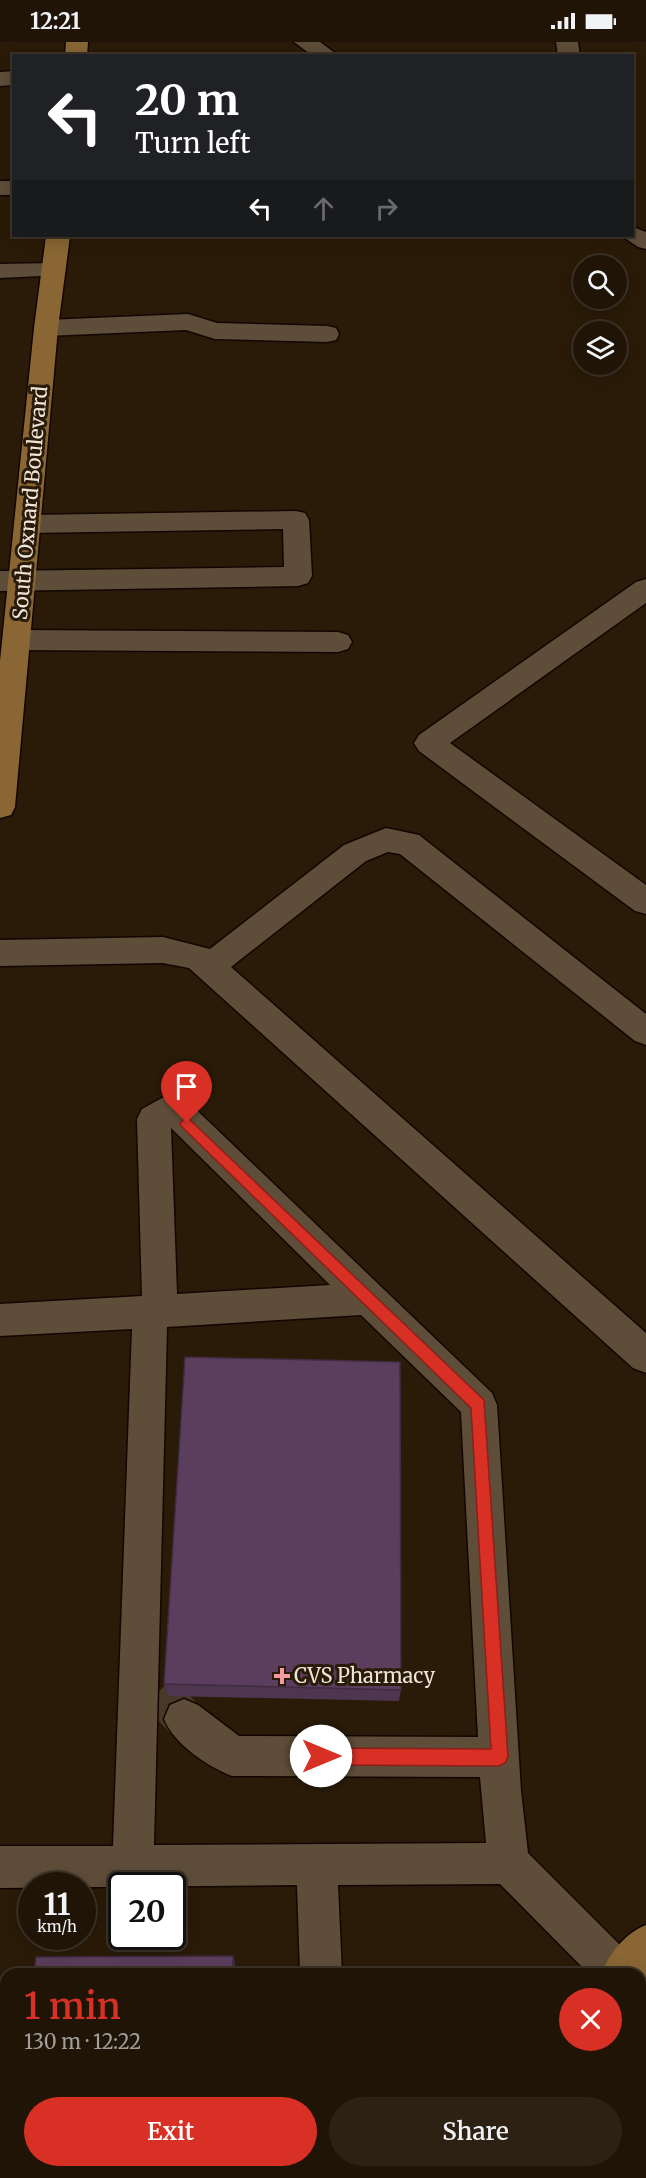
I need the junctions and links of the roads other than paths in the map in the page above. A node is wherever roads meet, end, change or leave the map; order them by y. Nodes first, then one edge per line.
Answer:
1 (305, 42) edge
2 (326, 54) edge
3 (58, 237) edge
4 (54, 270) junction
5 (0, 271) edge
6 (46, 328) junction
7 (327, 334) dead end
8 (28, 524) junction
9 (11, 580) edge
10 (646, 590) edge
11 (17, 640) junction
12 (338, 642) dead end
13 (0, 807) edge
14 (646, 902) edge
15 (0, 953) edge
16 (209, 967) junction
17 (646, 1032) edge
18 (368, 1299) junction
19 (155, 1311) junction
20 (0, 1320) edge
21 (646, 1356) edge
22 (161, 1691) junction
23 (499, 1757) junction
24 (509, 1863) junction
25 (317, 1864) junction
26 (134, 1866) junction
27 (0, 1867) edge
28 (646, 1946) edge
29 (321, 1968) edge
30 (615, 1968) edge
31 (626, 1968) edge

1 - 2 street
3 - 4 main road, South Oxnard Boulevard
4 - 5 street
4 - 6 main road, South Oxnard Boulevard
6 - 7 street
6 - 8 main road, South Oxnard Boulevard
8 - 9 main road, South Oxnard Boulevard
8 - 9 street
9 - 11 main road, South Oxnard Boulevard
10 - 14 street
11 - 12 street
11 - 13 main road, South Oxnard Boulevard
15 - 16 street
16 - 17 street
16 - 21 street
18 - 19 street
18 - 19 street
18 - 23 street
19 - 20 street
19 - 22 street
22 - 23 street
22 - 26 street
23 - 24 street
24 - 25 street
24 - 30 street
25 - 26 street
25 - 29 street
26 - 27 street
28 - 31 main road

